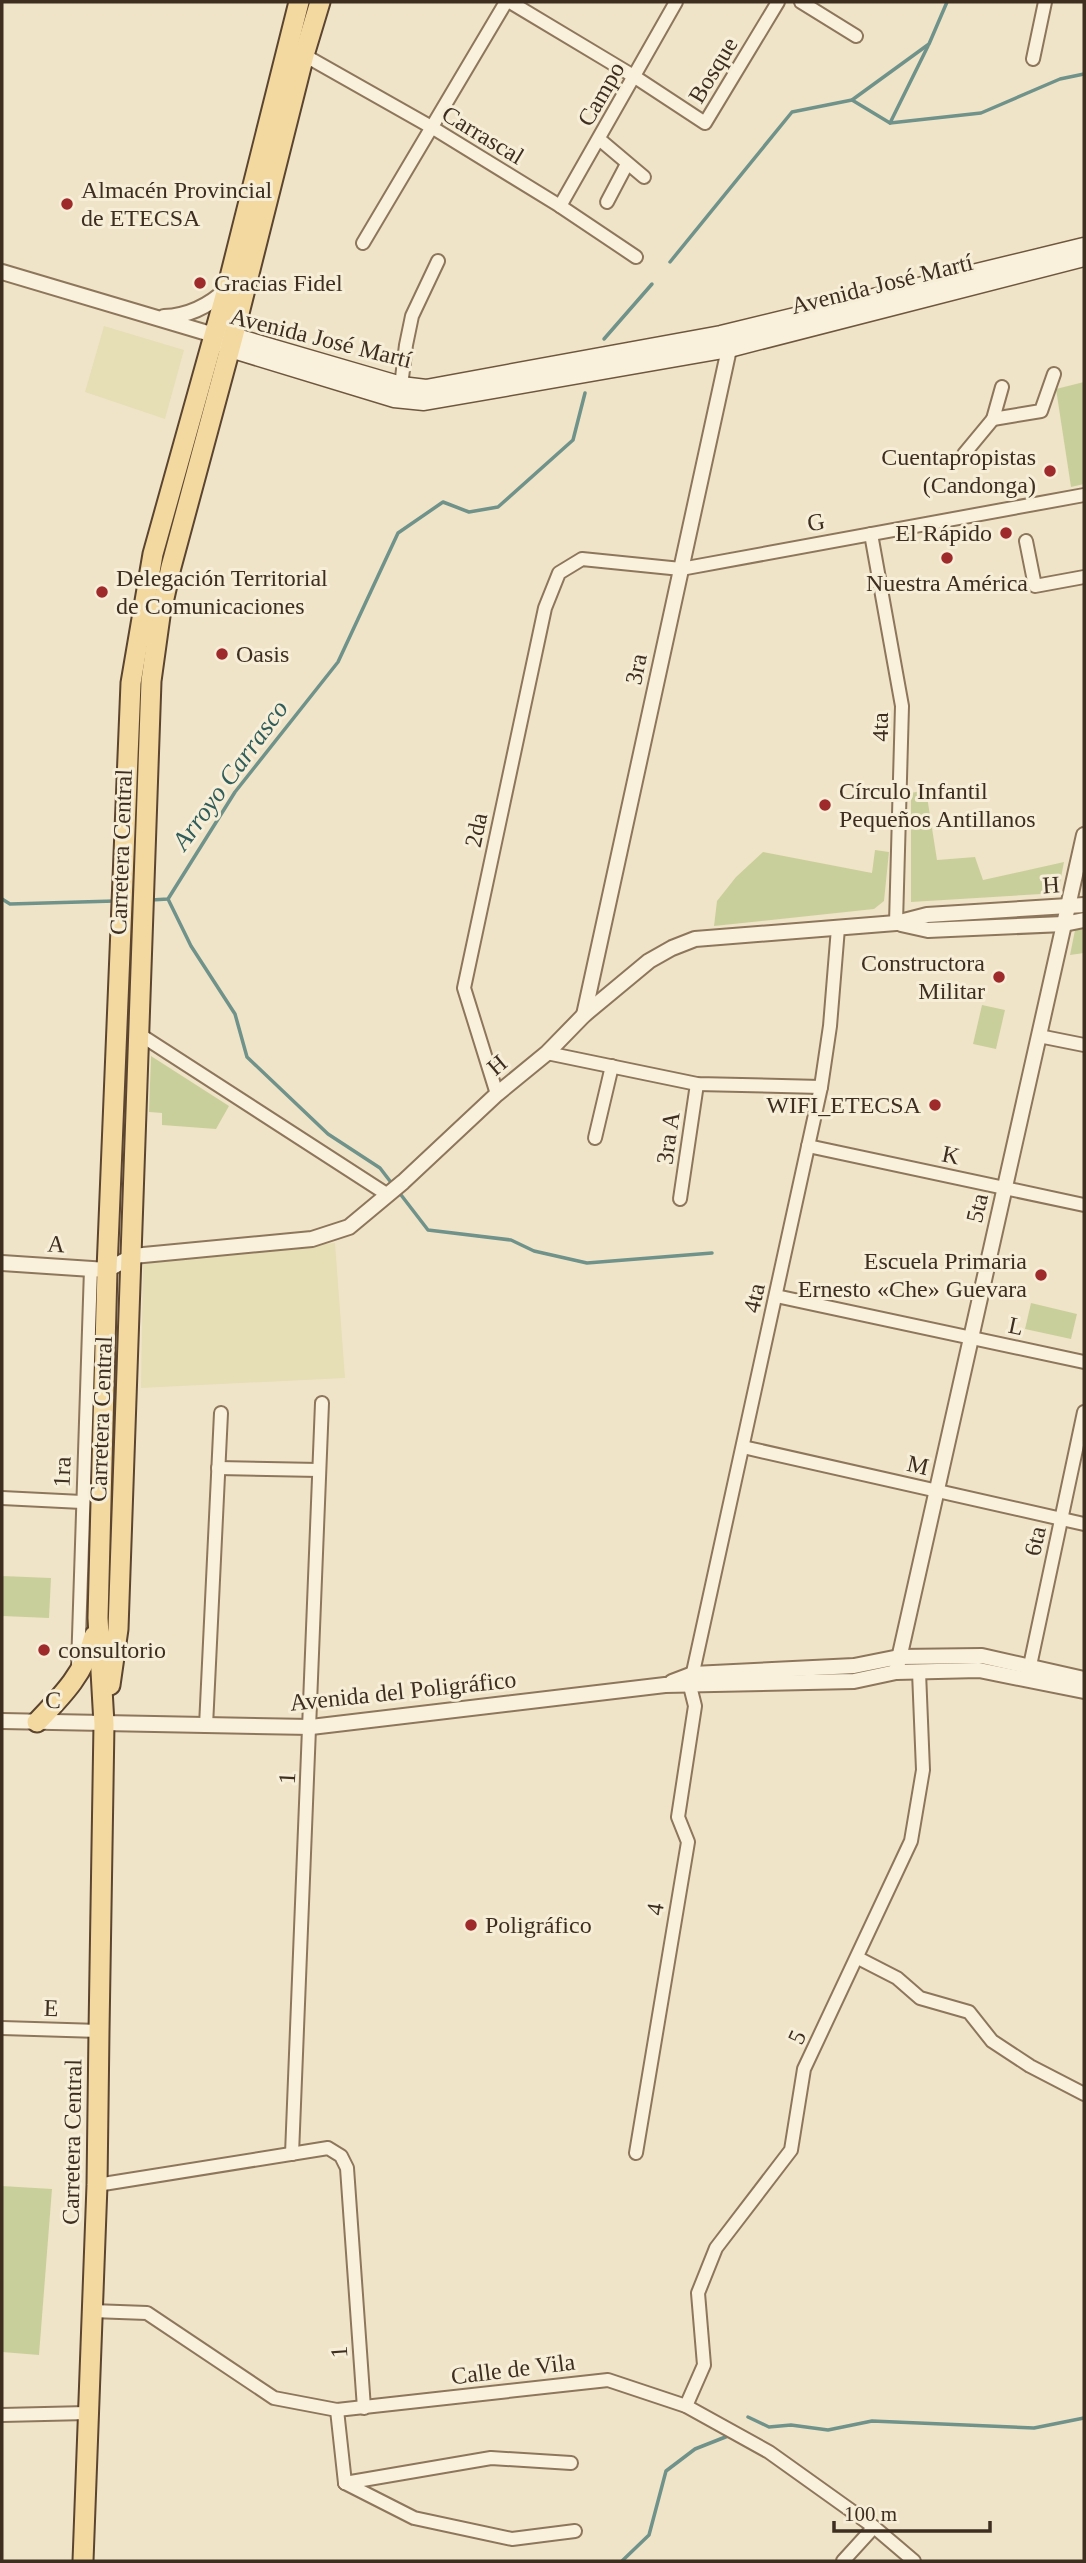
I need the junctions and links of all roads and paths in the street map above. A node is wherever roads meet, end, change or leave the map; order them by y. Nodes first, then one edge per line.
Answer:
1 (299, 2) edge
2 (320, 2) edge
3 (508, 2) edge
4 (676, 2) edge
5 (778, 2) edge
6 (802, 2) edge
7 (1045, 2) edge
8 (856, 36) dead end
9 (304, 55) junction
10 (1033, 59) dead end
11 (635, 77) junction
12 (433, 128) junction
13 (599, 139) junction
14 (627, 163) junction
15 (644, 177) dead end
16 (607, 202) dead end
17 (560, 206) junction
18 (363, 243) dead end
19 (1084, 247) edge
20 (636, 257) dead end
21 (1084, 257) edge
22 (438, 261) dead end
23 (2, 272) edge
24 (227, 289) junction
25 (156, 317) junction
26 (226, 340) junction
27 (731, 340) junction
28 (1054, 374) dead end
29 (401, 386) junction
30 (1002, 387) dead end
31 (993, 419) junction
32 (964, 454) dead end
33 (1084, 495) edge
34 (871, 534) junction
35 (1026, 541) dead end
36 (153, 554) junction
37 (171, 567) junction
38 (681, 569) junction
39 (559, 573) joint
40 (1084, 576) edge
41 (1084, 835) edge
42 (134, 890) junction
43 (1084, 905) edge
44 (1068, 907) junction
45 (133, 916) junction
46 (1084, 920) edge
47 (897, 923) junction
48 (1065, 923) junction
49 (838, 928) junction
50 (584, 1015) junction
51 (139, 1034) junction
52 (1039, 1036) junction
53 (1084, 1045) edge
54 (547, 1053) junction
55 (612, 1066) junction
56 (697, 1084) junction
57 (821, 1087) junction
58 (497, 1094) junction
59 (595, 1138) dead end
60 (808, 1146) junction
61 (1005, 1188) junction
62 (388, 1195) junction
63 (680, 1199) dead end
64 (1084, 1205) edge
65 (133, 1256) junction
66 (2, 1263) edge
67 (99, 1269) junction
68 (776, 1296) junction
69 (971, 1338) junction
70 (1084, 1362) edge
71 (322, 1403) dead end
72 (1084, 1412) edge
73 (220, 1413) dead end
74 (743, 1447) junction
75 (218, 1468) junction
76 (319, 1470) junction
77 (937, 1490) junction
78 (2, 1498) edge
79 (82, 1502) junction
80 (1062, 1518) junction
81 (1084, 1524) edge
82 (98, 1618) junction
83 (899, 1657) junction
84 (896, 1672) junction
85 (919, 1672) junction
86 (1028, 1673) junction
87 (78, 1678) junction
88 (1084, 1679) edge
89 (692, 1680) junction
90 (1084, 1691) edge
91 (2, 1721) edge
92 (37, 1722) junction
93 (104, 1724) junction
94 (206, 1726) junction
95 (311, 1727) junction
96 (858, 1958) junction
97 (2, 2028) edge
98 (99, 2031) junction
99 (1084, 2094) edge
100 (636, 2153) dead end
101 (292, 2154) junction
102 (97, 2185) junction
103 (92, 2311) junction
104 (686, 2406) junction
105 (364, 2408) junction
106 (337, 2410) junction
107 (87, 2413) junction
108 (2, 2415) edge
109 (571, 2463) dead end
110 (345, 2483) junction
111 (874, 2527) junction
112 (575, 2532) dead end
113 (83, 2561) edge
114 (843, 2561) edge
115 (914, 2561) edge

1 - 24 main road, Carretera Central
2 - 9 main road, Carretera Central
3 - 11 street
3 - 12 street
4 - 11 street, Campo
5 - 11 street, Bosque
6 - 8 street
7 - 10 street
9 - 12 street, Carrascal
9 - 26 main road, Carretera Central
11 - 13 street, Campo
12 - 17 street, Carrascal
12 - 18 street
13 - 14 street
13 - 17 street, Campo
14 - 15 street
14 - 16 street
17 - 20 street, Carrascal
19 - 27 main road, Avenida José Martí
21 - 27 main road, Avenida José Martí
22 - 29 street
23 - 25 street
24 - 25 street
24 - 26 main road, Carretera Central
25 - 26 street
26 - 27 main road, Avenida José Martí
26 - 29 main road, Avenida José Martí
26 - 36 main road, Carretera Central
26 - 37 main road, Carretera Central
27 - 29 main road, Avenida José Martí
27 - 38 street, 3ra
28 - 31 street
30 - 31 street
31 - 32 street
33 - 34 street, G
34 - 38 street, G
34 - 47 street, 4ta
35 - 40 street
36 - 37 main road
36 - 42 main road, Carretera Central
37 - 42 main road, Carretera Central
38 - 39 street, G
38 - 50 street, 3ra
39 - 58 street, 2da
41 - 44 street, 5ta
42 - 45 main road, Carretera Central
43 - 44 street, H
44 - 47 street, H
44 - 48 street, 5ta
45 - 51 main road, Carretera Central
45 - 67 main road, Carretera Central
46 - 48 street, H
47 - 48 street, H
47 - 49 street, H
48 - 52 street, 5ta
49 - 50 street, H
49 - 57 street, 4ta
50 - 54 street, H
51 - 62 street
51 - 65 main road, Carretera Central
52 - 53 street
52 - 61 street, 5ta
54 - 55 street
54 - 58 street, H
55 - 56 street
55 - 59 street
56 - 57 street
56 - 63 street, 3ra A
57 - 60 street, 4ta
58 - 62 street, H
60 - 61 street, K
60 - 68 street, 4ta
61 - 64 street, K
61 - 69 street, 5ta
62 - 65 street, H
65 - 67 street
65 - 93 main road, Carretera Central
66 - 67 street, A
67 - 79 street, 1ra
67 - 82 main road, Carretera Central
68 - 69 street, L
68 - 74 street, 4ta
69 - 70 street, L
69 - 77 street, 5ta
71 - 76 street, 1
72 - 80 street, 6ta
73 - 75 street
74 - 77 street, M
74 - 89 street, 4ta
75 - 76 street
75 - 94 street
76 - 95 street, 1
77 - 80 street, M
77 - 83 street, 5ta
78 - 79 street
79 - 87 street, 1ra
80 - 81 street, M
80 - 86 street, 6ta
82 - 87 main road
82 - 93 main road, Carretera Central
83 - 84 street, 5ta
83 - 86 street, Avenida del Poligráfico
83 - 89 street, Avenida del Poligráfico
84 - 85 street, Avenida del Poligráfico
84 - 89 street, Avenida del Poligráfico
85 - 86 street, Avenida del Poligráfico
85 - 96 street, 5
86 - 88 street, Avenida del Poligráfico
86 - 90 street, Avenida del Poligráfico
87 - 92 main road
89 - 95 street, Avenida del Poligráfico
89 - 100 street, 4
91 - 92 street, C
92 - 93 street, C
93 - 94 street, Avenida del Poligráfico
93 - 98 main road, Carretera Central
94 - 95 street, Avenida del Poligráfico
95 - 101 street, 1
96 - 99 street
96 - 104 street, 5
97 - 98 street, E
98 - 102 main road, Carretera Central
101 - 102 street
101 - 105 street, 1
102 - 103 main road, Carretera Central
103 - 106 street, Calle de Vila
103 - 107 main road, Carretera Central
104 - 105 street, Calle de Vila
104 - 111 street, Calle de Vila
105 - 106 street, Calle de Vila
106 - 110 street
107 - 108 street
107 - 113 main road, Carretera Central
109 - 110 street
110 - 112 street
111 - 114 street
111 - 115 street, Calle de Vila

